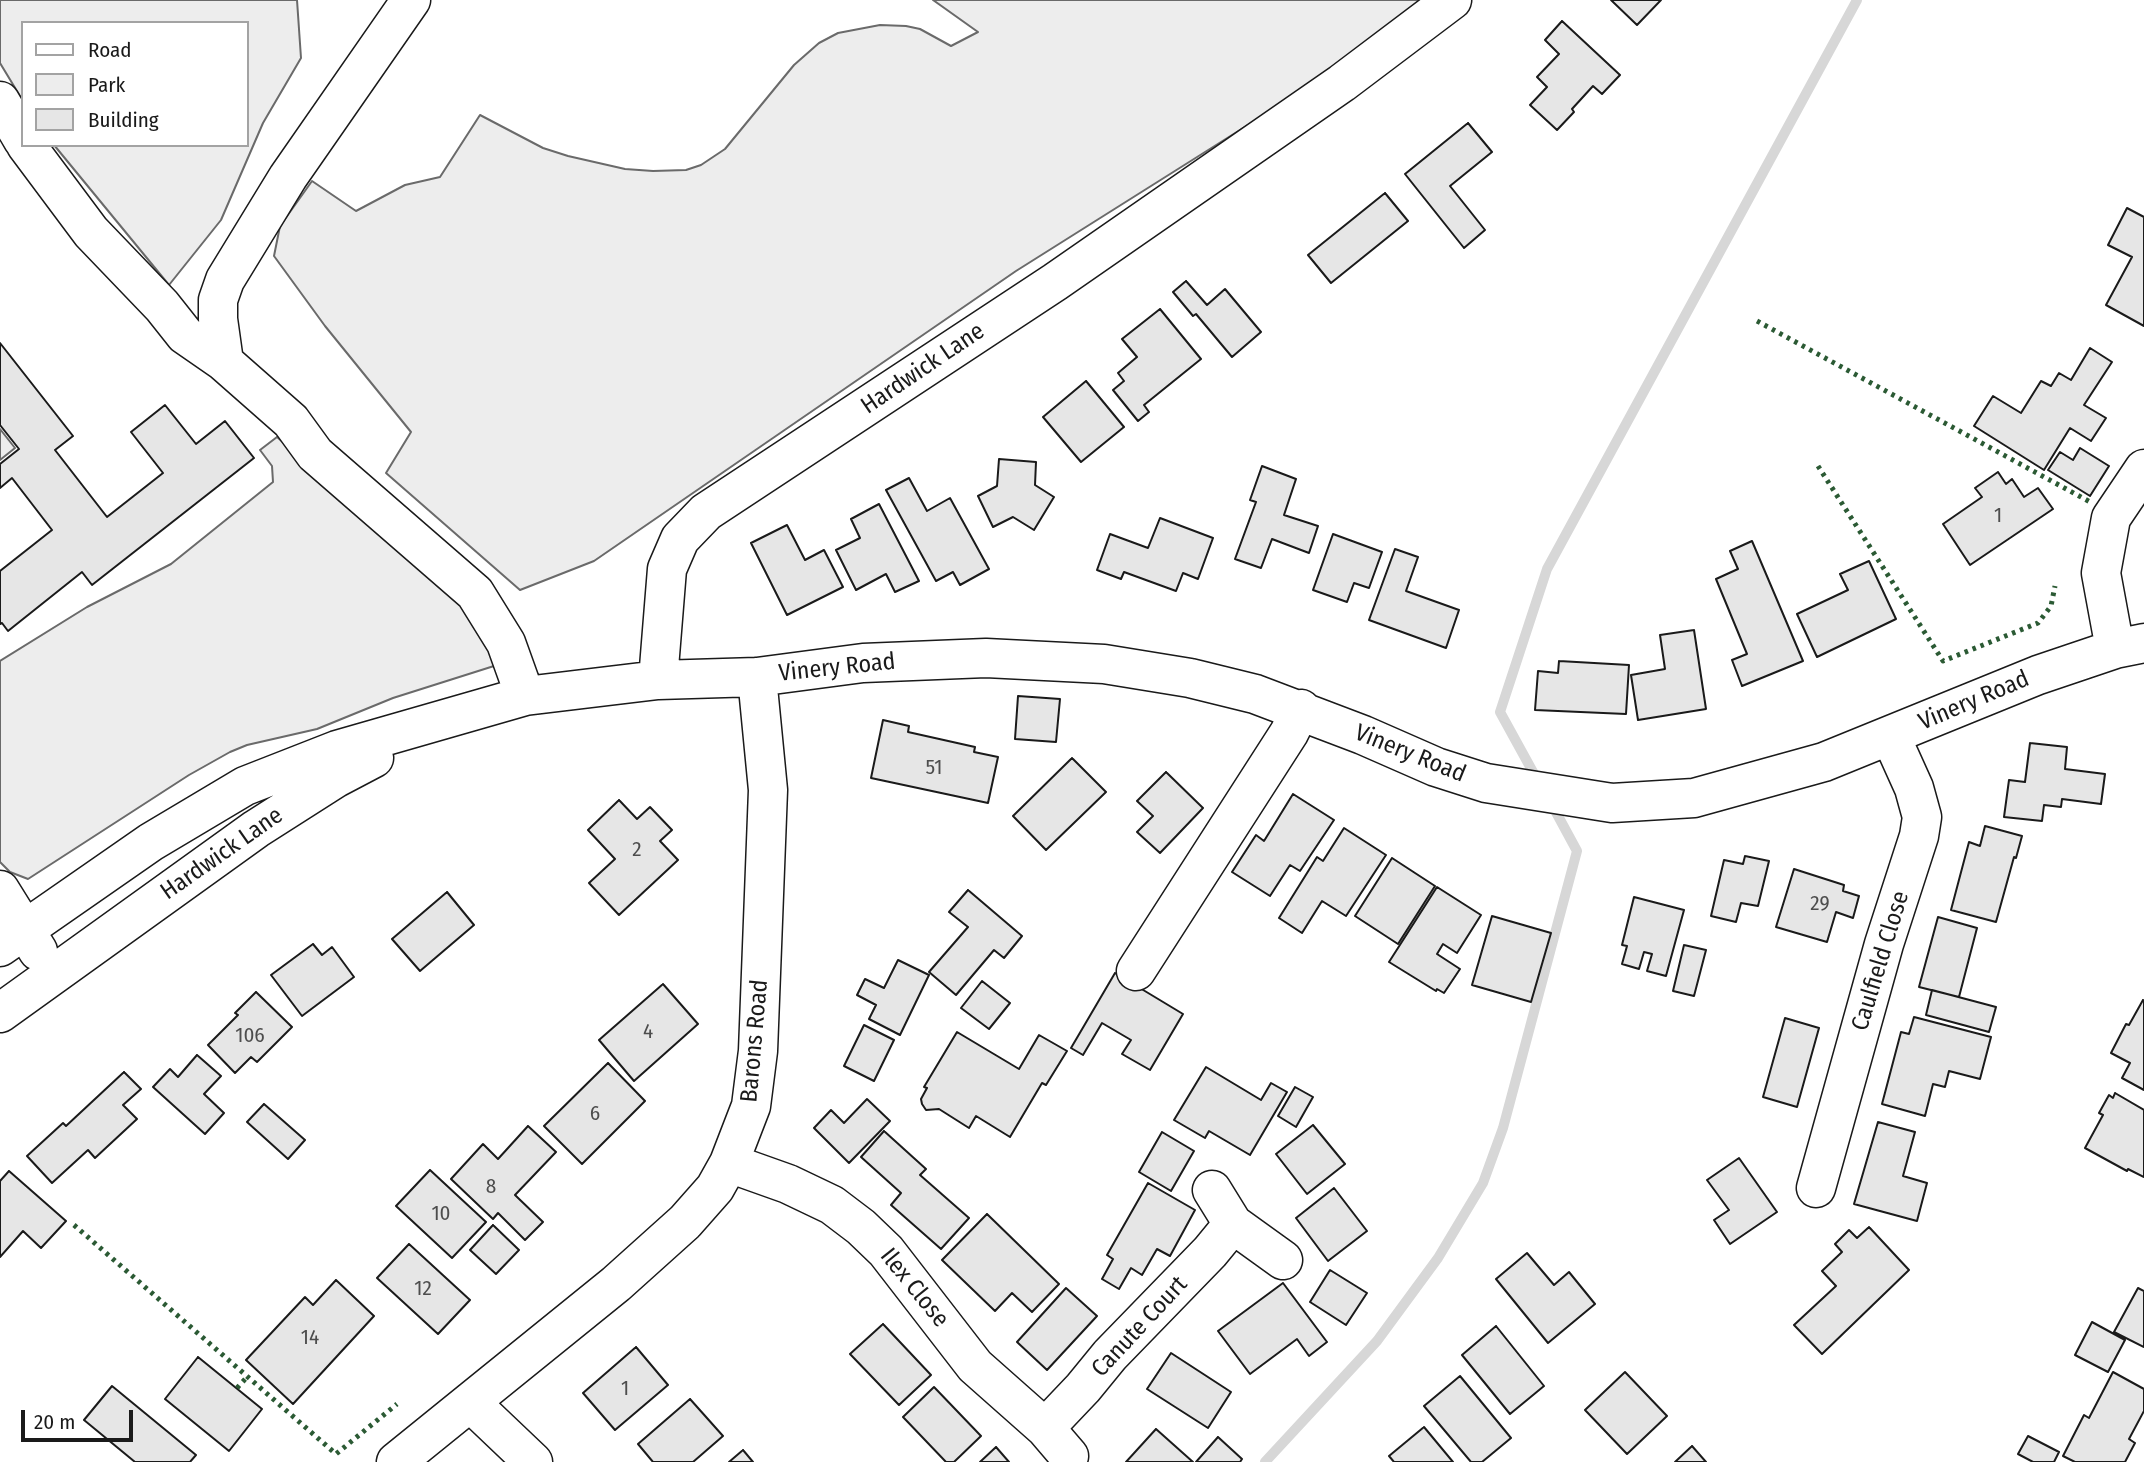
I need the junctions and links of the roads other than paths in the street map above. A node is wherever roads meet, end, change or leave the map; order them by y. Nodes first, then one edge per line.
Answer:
1 (411, 0) edge
2 (1452, 0) edge
3 (0, 101) edge
4 (21, 137) edge
5 (27, 147) edge
6 (225, 280) junction
7 (162, 306) junction
8 (224, 362) junction
9 (2144, 470) edge
10 (2130, 646) edge
11 (757, 677) junction
12 (657, 680) junction
13 (525, 696) junction
14 (1301, 709) junction
15 (457, 716) junction
16 (1891, 737) junction
17 (8, 916) edge
18 (1136, 971) dead end
19 (40, 984) junction
20 (2, 1010) edge
21 (729, 1163) junction
22 (1816, 1188) dead end
23 (1212, 1190) dead end
24 (1233, 1224) junction
25 (1283, 1260) dead end
26 (471, 1403) junction
27 (1057, 1442) joint
28 (396, 1462) edge
29 (533, 1462) edge

1 - 6 street
2 - 12 street, Hardwick Lane
3 - 4 street
5 - 7 street
6 - 7 street
6 - 8 street
7 - 8 street
8 - 13 street
9 - 10 street
10 - 16 street, Vinery Road
11 - 12 street, Vinery Road
11 - 14 street, Vinery Road
11 - 21 street, Barons Road
12 - 13 street, Hardwick Lane
13 - 15 street, Hardwick Lane
14 - 16 street, Vinery Road
14 - 18 street
15 - 17 street, Hardwick Lane
15 - 19 street, Hardwick Lane
16 - 22 street, Caulfield Close
17 - 19 street
19 - 20 street, Hardwick Lane
21 - 26 street, Barons Road
21 - 27 street, Ilex Close
23 - 24 street
24 - 25 street
24 - 27 street, Canute Court
26 - 28 street, Barons Road
26 - 29 street

